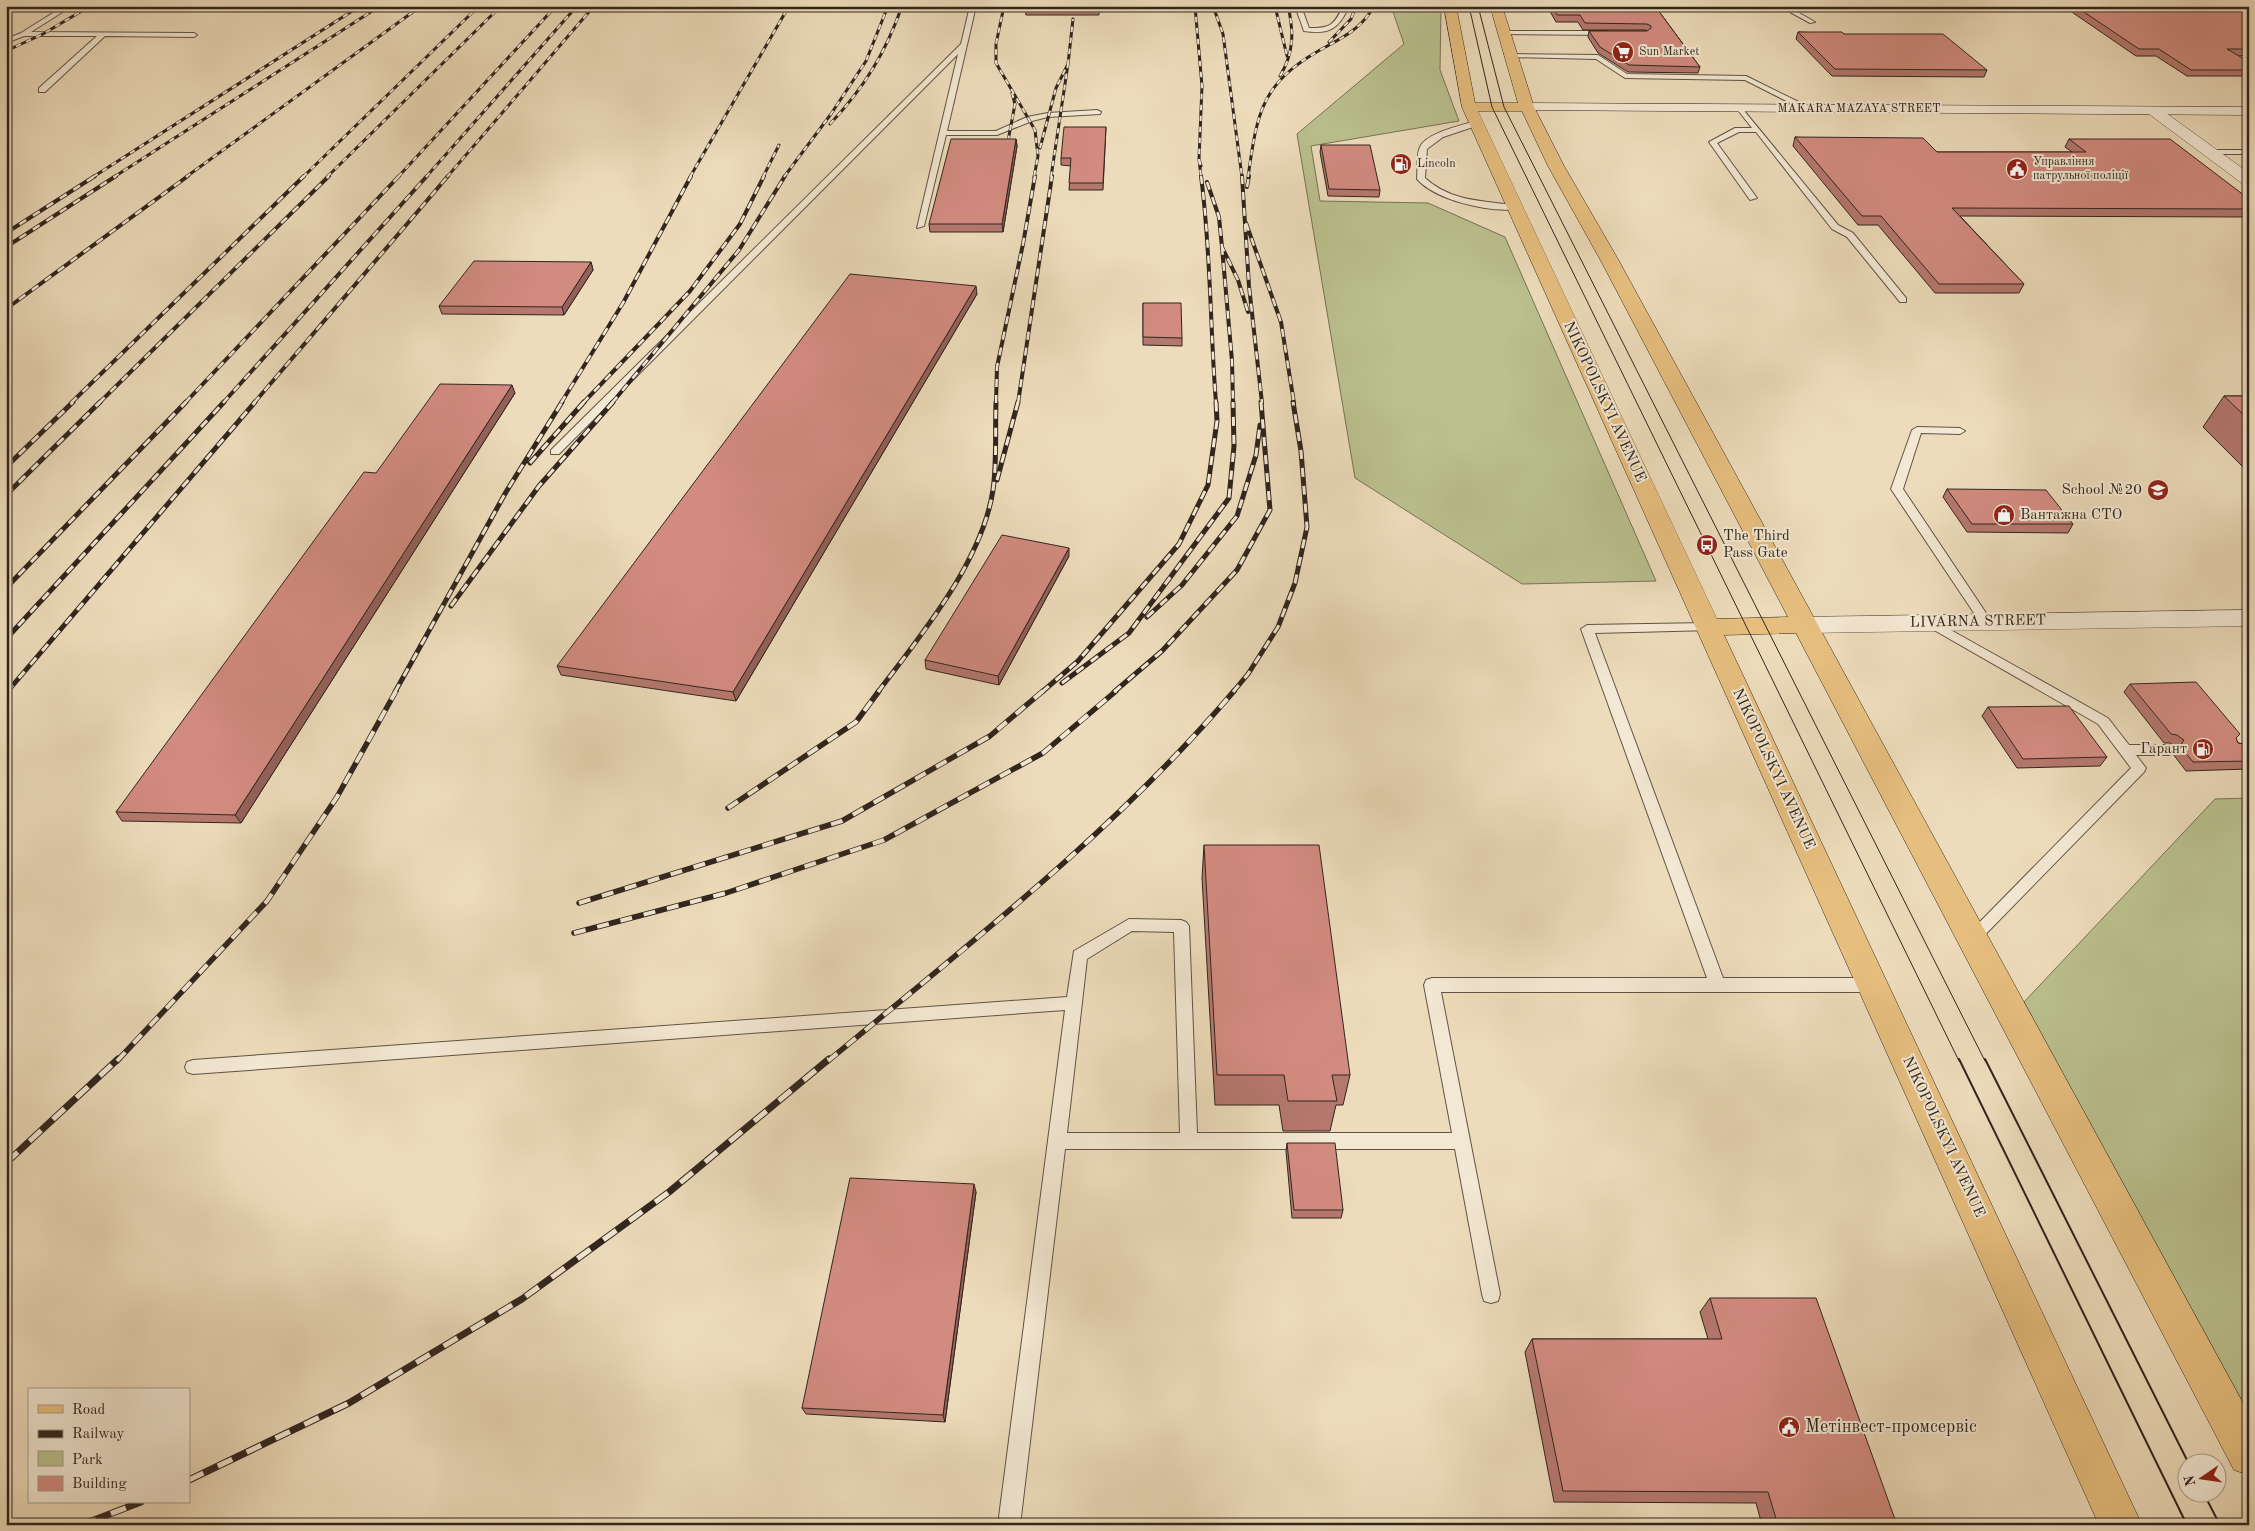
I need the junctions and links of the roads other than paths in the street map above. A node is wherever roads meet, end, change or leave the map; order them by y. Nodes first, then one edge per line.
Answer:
1 (69, 6) edge
2 (973, 6) edge
3 (1298, 6) edge
4 (1346, 6) edge
5 (1450, 6) edge
6 (1496, 6) edge
7 (1782, 6) edge
8 (1812, 22) dead end
9 (1504, 33) junction
10 (23, 34) junction
11 (104, 34) junction
12 (1618, 34) edge
13 (194, 35) dead end
14 (6, 41) edge
15 (965, 43) junction
16 (1511, 56) junction
17 (42, 90) dead end
18 (1527, 108) junction
19 (1741, 108) junction
20 (1809, 109) junction
21 (2154, 111) junction
22 (2249, 111) edge
23 (1098, 112) dead end
24 (1473, 115) junction
25 (1758, 130) junction
26 (944, 133) junction
27 (2210, 152) junction
28 (2249, 152) edge
29 (2249, 181) edge
30 (1754, 198) dead end
31 (1514, 207) junction
32 (920, 226) dead end
33 (1903, 300) dead end
34 (1960, 431) dead end
35 (555, 452) dead end
36 (2246, 621) edge
37 (1986, 622) junction
38 (1930, 623) junction
39 (1804, 625) junction
40 (1708, 627) junction
41 (2126, 750) junction
42 (2169, 750) dead end
43 (1972, 939) junction
44 (1717, 985) junction
45 (1872, 985) junction
46 (1074, 1003) junction
47 (193, 1067) dead end
48 (1057, 1141) junction
49 (1189, 1141) junction
50 (1462, 1141) junction
51 (1491, 1294) dead end
52 (2249, 1455) edge
53 (1010, 1517) dead end
54 (2121, 1525) edge

1 - 10 lane
2 - 15 lane
3 - 4 lane
5 - 24 main road, NIKOPOLSKYI AVENUE
6 - 9 main road
7 - 8 lane
9 - 12 lane
9 - 16 main road
10 - 11 lane
10 - 14 lane
11 - 13 lane
11 - 17 lane
15 - 26 lane
15 - 35 lane
16 - 18 main road
16 - 20 lane
18 - 19 main road, MAKARA MAZAYA STREET
18 - 24 main road, MAKARA MAZAYA STREET
18 - 39 main road
19 - 20 main road, MAKARA MAZAYA STREET
19 - 25 lane
20 - 21 main road, MAKARA MAZAYA STREET
21 - 22 main road, MAKARA MAZAYA STREET
21 - 27 main road
23 - 26 lane
24 - 31 main road, NIKOPOLSKYI AVENUE
24 - 31 lane
25 - 30 lane
25 - 33 lane
26 - 32 lane
27 - 28 lane
27 - 29 main road
31 - 40 main road, NIKOPOLSKYI AVENUE
34 - 37 lane
36 - 37 main road, LIVARNA STREET
37 - 38 main road, LIVARNA STREET
38 - 39 main road, LIVARNA STREET
38 - 41 lane
39 - 40 main road, LIVARNA STREET
39 - 43 main road
40 - 44 lane
40 - 45 main road, NIKOPOLSKYI AVENUE
41 - 42 lane
41 - 43 lane
43 - 52 main road
44 - 45 lane
44 - 50 lane
45 - 54 main road, NIKOPOLSKYI AVENUE
46 - 47 lane
46 - 48 lane
46 - 49 lane
48 - 49 lane
48 - 53 lane
49 - 50 lane
50 - 51 lane

